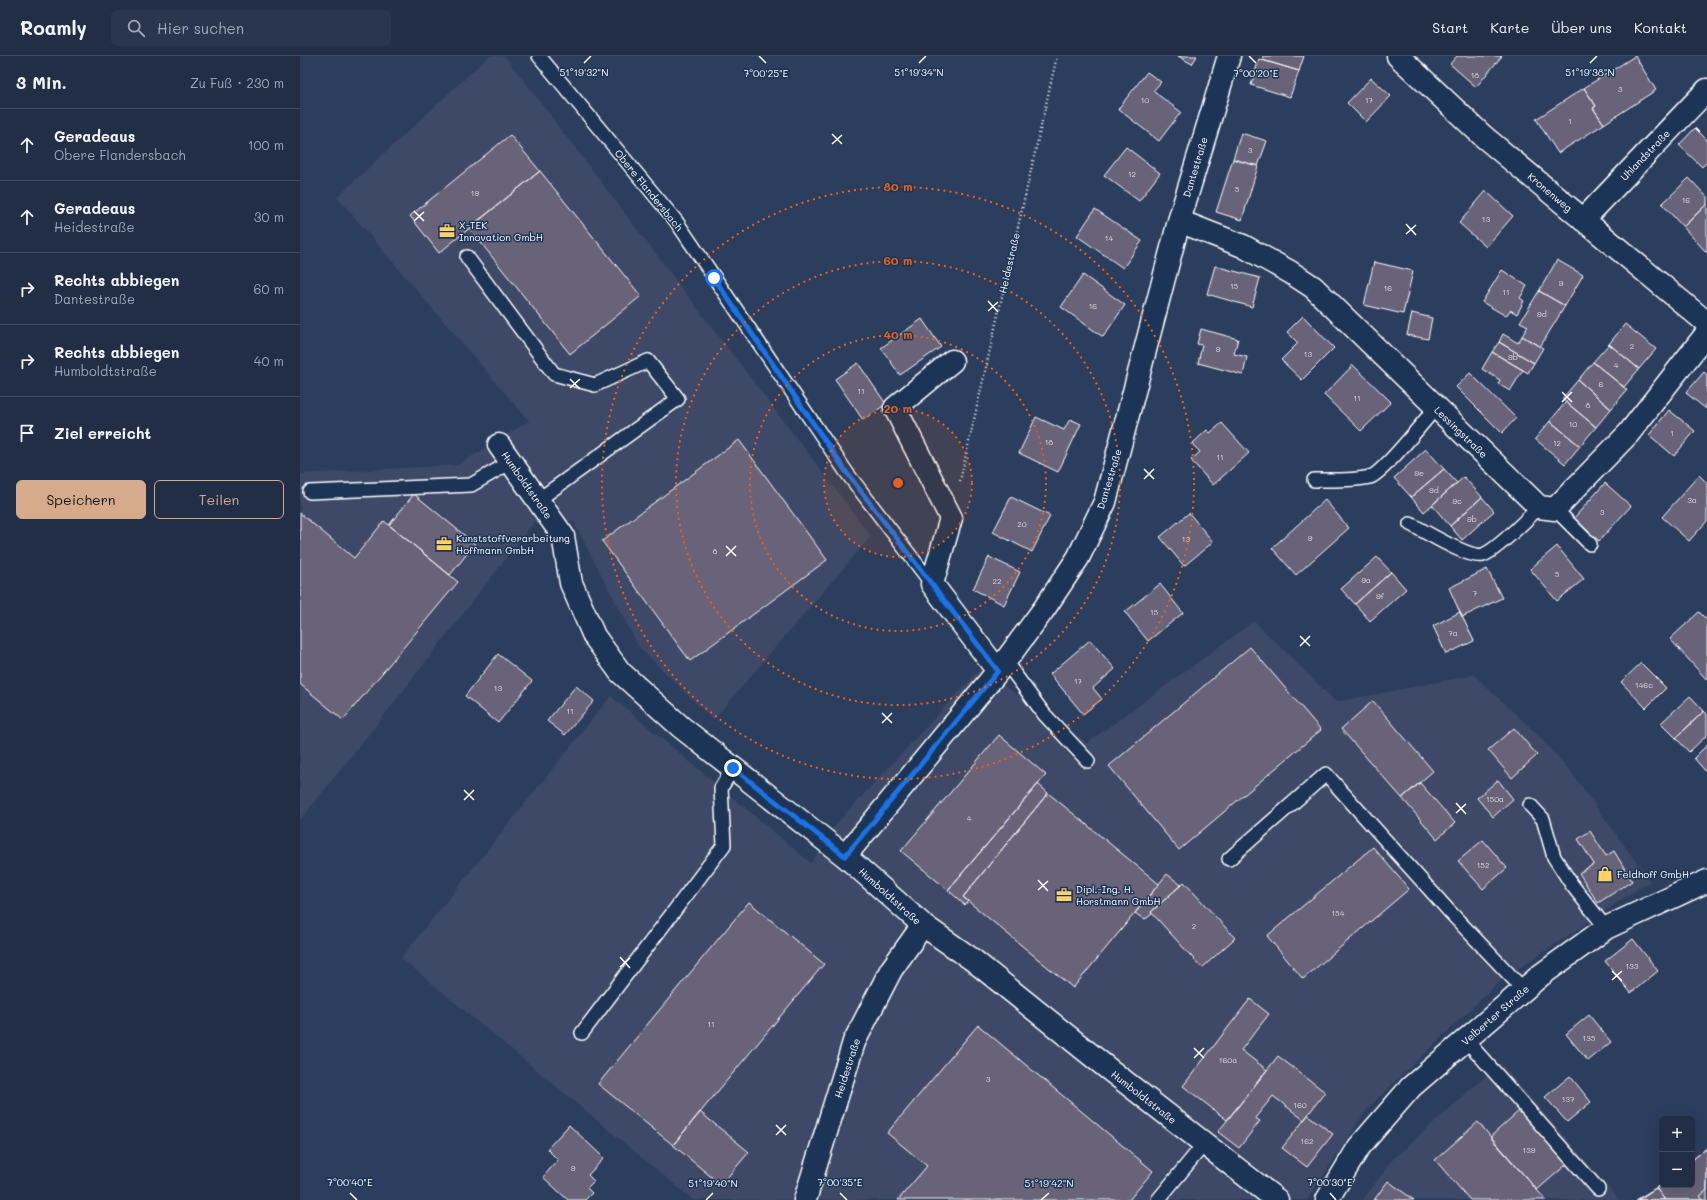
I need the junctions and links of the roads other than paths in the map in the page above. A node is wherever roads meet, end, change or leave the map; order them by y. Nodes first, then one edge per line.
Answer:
1 (539, 56) edge
2 (1229, 56) edge
3 (1398, 56) edge
4 (1707, 90) edge
5 (1583, 220) junction
6 (1179, 221) junction
7 (467, 257) dead end
8 (1707, 323) edge
9 (1707, 334) edge
10 (952, 361) dead end
11 (1436, 407) junction
12 (505, 453) joint
13 (1314, 480) dead end
14 (310, 492) dead end
15 (538, 500) junction
16 (1547, 508) junction
17 (1410, 524) dead end
18 (1590, 544) dead end
19 (932, 584) junction
20 (1001, 666) junction
21 (1088, 761) dead end
22 (733, 768) junction
23 (1530, 805) dead end
24 (845, 856) junction
25 (1228, 859) dead end
26 (1707, 881) edge
27 (923, 925) junction
28 (1606, 928) junction
29 (1524, 990) junction
30 (582, 1033) dead end
31 (1466, 1040) junction
32 (1204, 1144) junction
33 (1598, 1188) dead end
34 (805, 1200) edge
35 (1158, 1200) edge
36 (1277, 1200) edge
37 (1327, 1200) edge

1 - 19 lane, Obere Flandersbach
2 - 6 street, Dantestraße
3 - 5 street, Kronenweg
4 - 5 street, Uhlandstraße
5 - 8 street, Kronenweg
6 - 11 street, Lessingstraße
6 - 20 street, Dantestraße
7 - 15 lane
9 - 16 street
10 - 19 street
11 - 13 lane
11 - 16 street, Lessingstraße
12 - 14 lane
12 - 15 street, Humboldtstraße
15 - 22 street, Humboldtstraße
16 - 17 lane
16 - 18 lane
19 - 20 street
20 - 21 lane
20 - 24 street, Dantestraße
22 - 24 street, Humboldtstraße
22 - 30 lane
23 - 28 lane
24 - 27 street, Humboldtstraße
25 - 29 lane
26 - 28 street, Velberter Straße
27 - 32 street, Humboldtstraße
27 - 34 street, Heidestraße
28 - 29 street, Velberter Straße
29 - 31 street, Velberter Straße
31 - 33 lane
31 - 37 street, Velberter Straße
32 - 35 lane
32 - 36 street, Humboldtstraße

